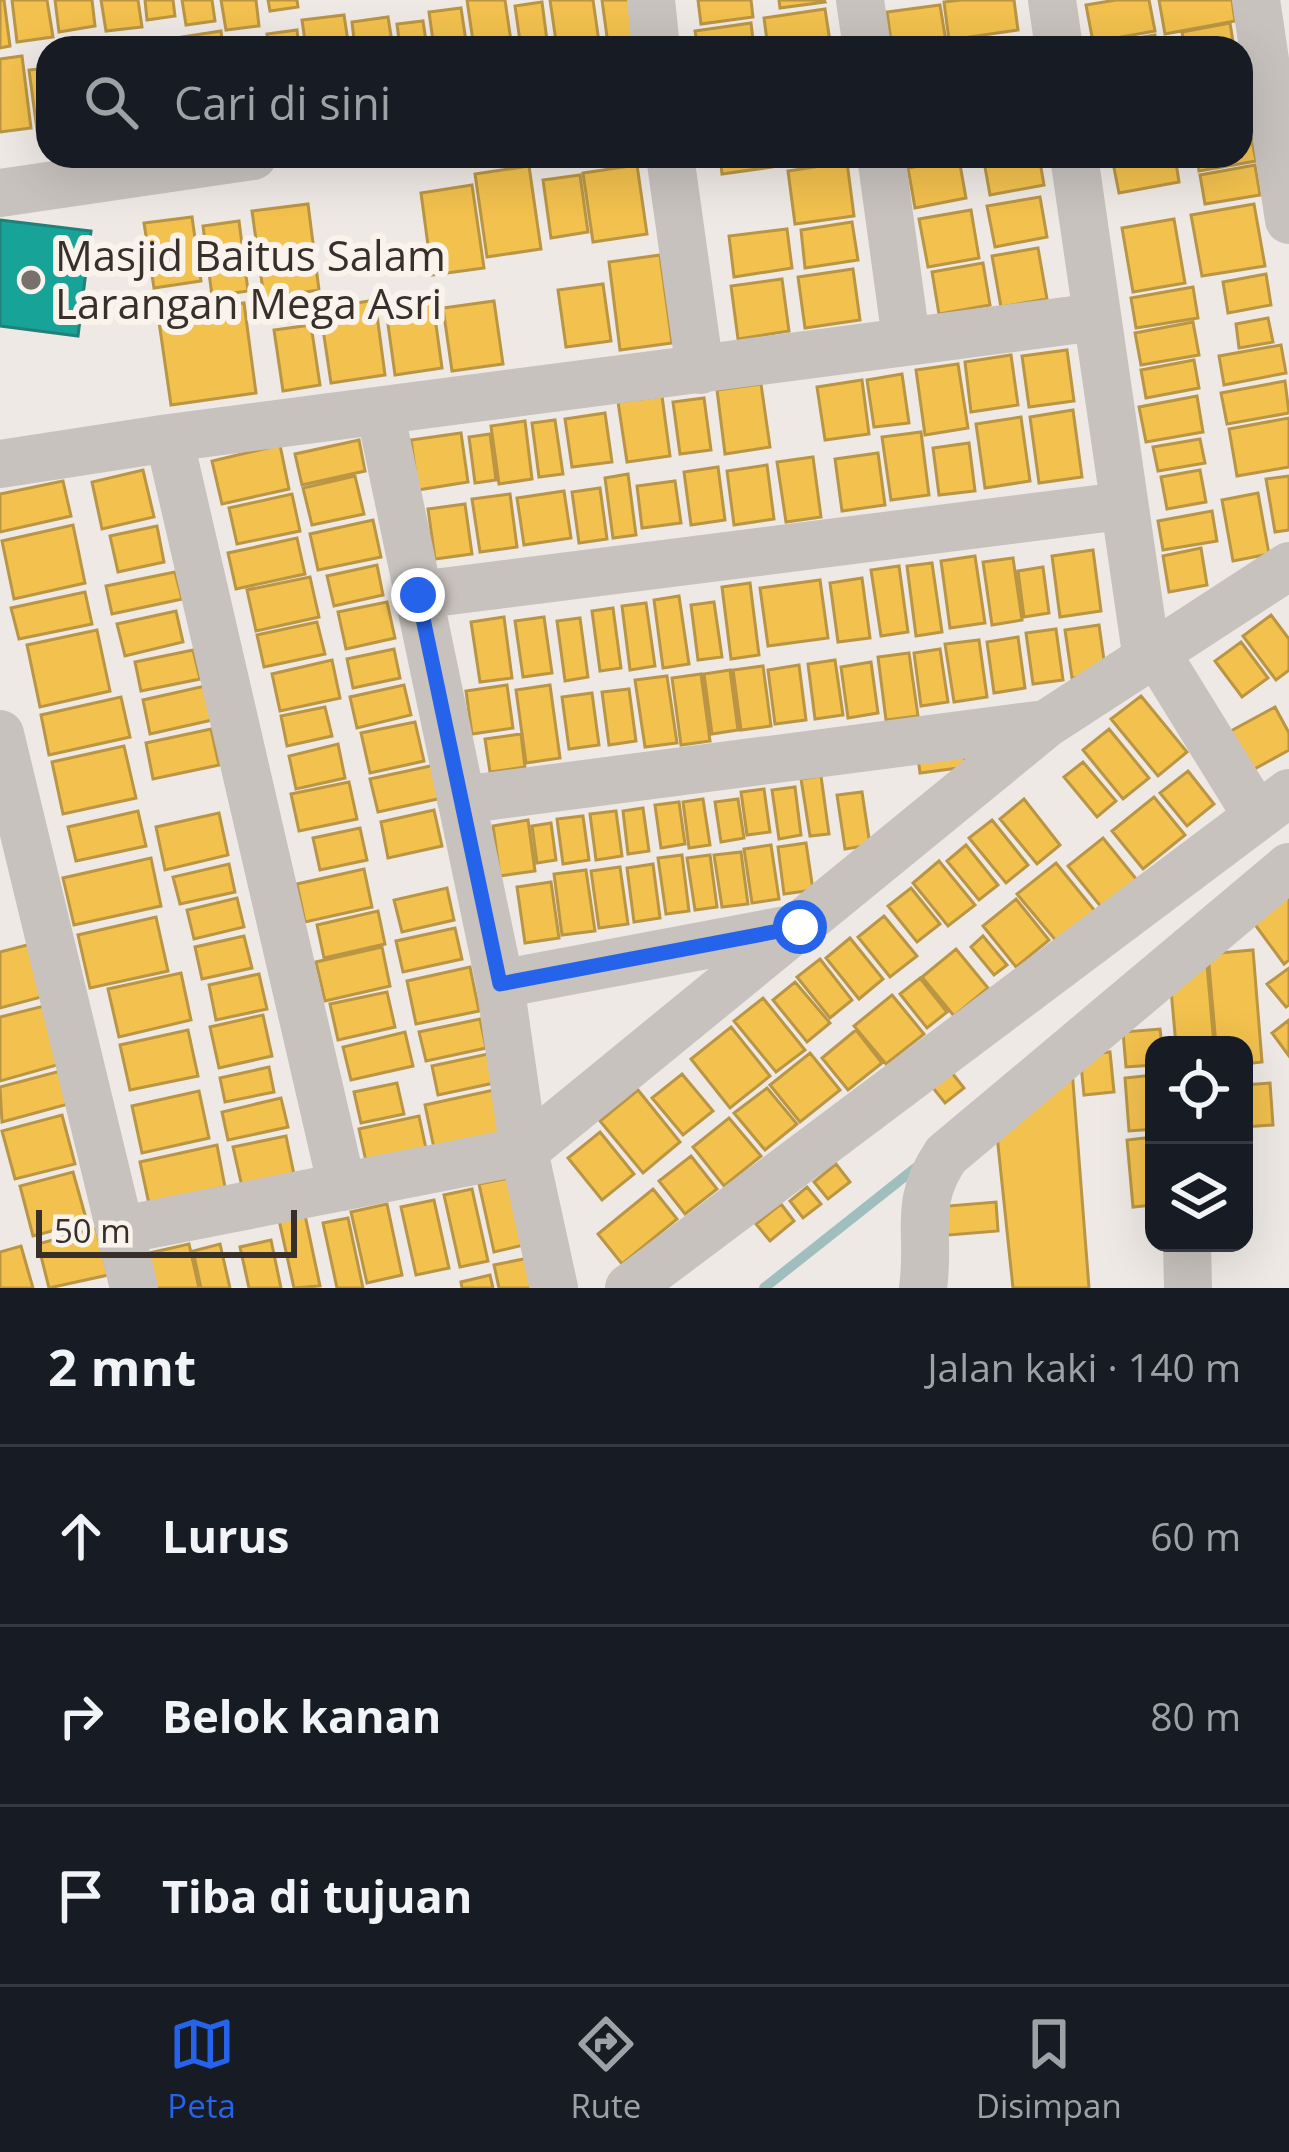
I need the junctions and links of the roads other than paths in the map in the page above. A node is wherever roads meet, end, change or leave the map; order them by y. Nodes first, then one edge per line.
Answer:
1 (651, 0) edge
2 (860, 0) edge
3 (1052, 0) edge
4 (1256, 0) edge
5 (655, 36) edge
6 (865, 36) edge
7 (1057, 36) edge
8 (171, 168) edge
9 (672, 168) edge
10 (883, 168) edge
11 (1076, 168) edge
12 (0, 193) edge
13 (1289, 220) edge
14 (1096, 316) junction
15 (906, 340) junction
16 (700, 370) junction
17 (380, 411) junction
18 (169, 438) junction
19 (0, 464) edge
20 (1121, 506) junction
21 (1289, 566) edge
22 (418, 595) junction
23 (1152, 657) junction
24 (1046, 724) junction
25 (0, 734) edge
26 (460, 800) junction
27 (1273, 804) edge
28 (1289, 867) edge
29 (800, 927) junction
30 (500, 984) junction
31 (524, 1151) junction
32 (342, 1186) junction
33 (122, 1230) junction
34 (1187, 1252) edge
35 (134, 1288) edge
36 (554, 1288) edge
37 (629, 1288) edge
38 (924, 1288) edge
39 (1188, 1288) edge

1 - 5 street
2 - 6 street
3 - 7 street
4 - 13 street
8 - 12 street
9 - 16 street
10 - 15 street
11 - 14 street
14 - 15 street
14 - 20 street
15 - 16 street
16 - 17 street
17 - 18 street
17 - 22 street
18 - 19 street
18 - 32 street
20 - 22 street
20 - 23 street
21 - 23 street
22 - 26 street
23 - 24 street
23 - 27 street
24 - 26 street
24 - 29 street
25 - 33 street
26 - 30 street
27 - 37 street
28 - 38 street
29 - 30 street
29 - 31 street
30 - 31 street
31 - 32 street
31 - 36 street
32 - 33 street
33 - 35 street
34 - 39 street

